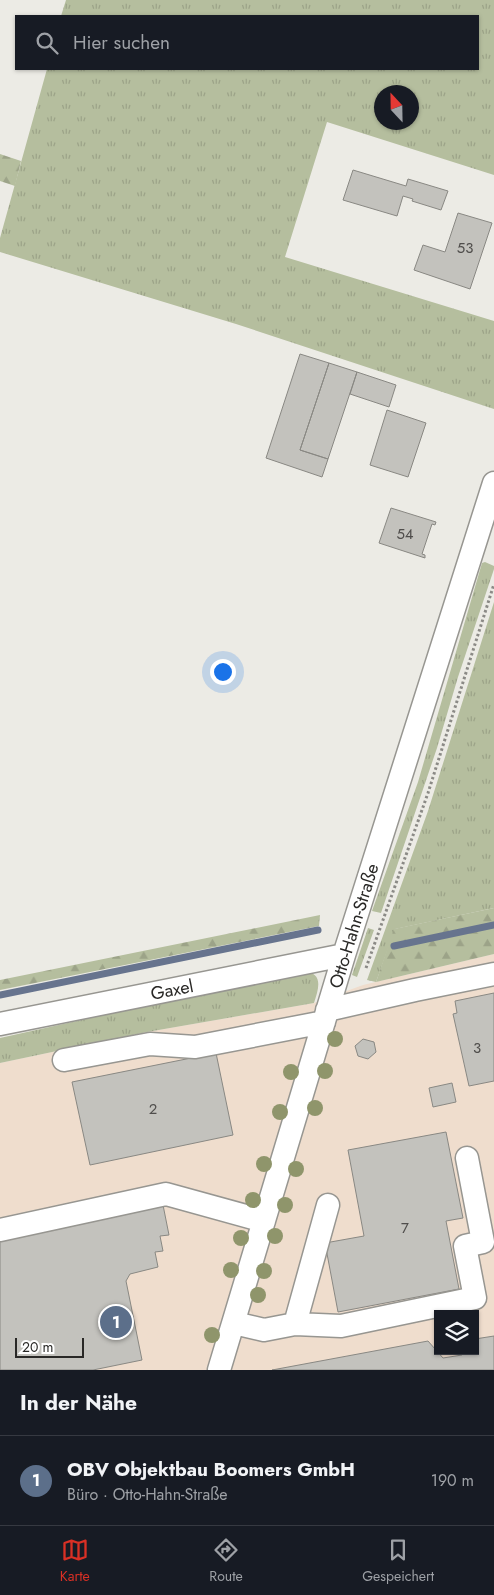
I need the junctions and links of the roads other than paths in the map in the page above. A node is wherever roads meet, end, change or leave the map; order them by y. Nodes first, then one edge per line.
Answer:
1 (494, 483) edge
2 (344, 955) junction
3 (494, 974) edge
4 (326, 1016) junction
5 (0, 1024) edge
6 (64, 1060) dead end
7 (467, 1158) dead end
8 (328, 1206) dead end
9 (264, 1221) junction
10 (0, 1230) edge
11 (234, 1322) junction
12 (295, 1324) junction
13 (219, 1370) edge

1 - 2 street, Otto-Hahn-Straße
2 - 4 street, Otto-Hahn-Straße
2 - 5 street, Gaxel
3 - 4 street
4 - 6 street
4 - 9 street, Otto-Hahn-Straße
7 - 12 street
8 - 12 street
9 - 10 street
9 - 11 street, Otto-Hahn-Straße
11 - 12 street
11 - 13 street, Otto-Hahn-Straße

